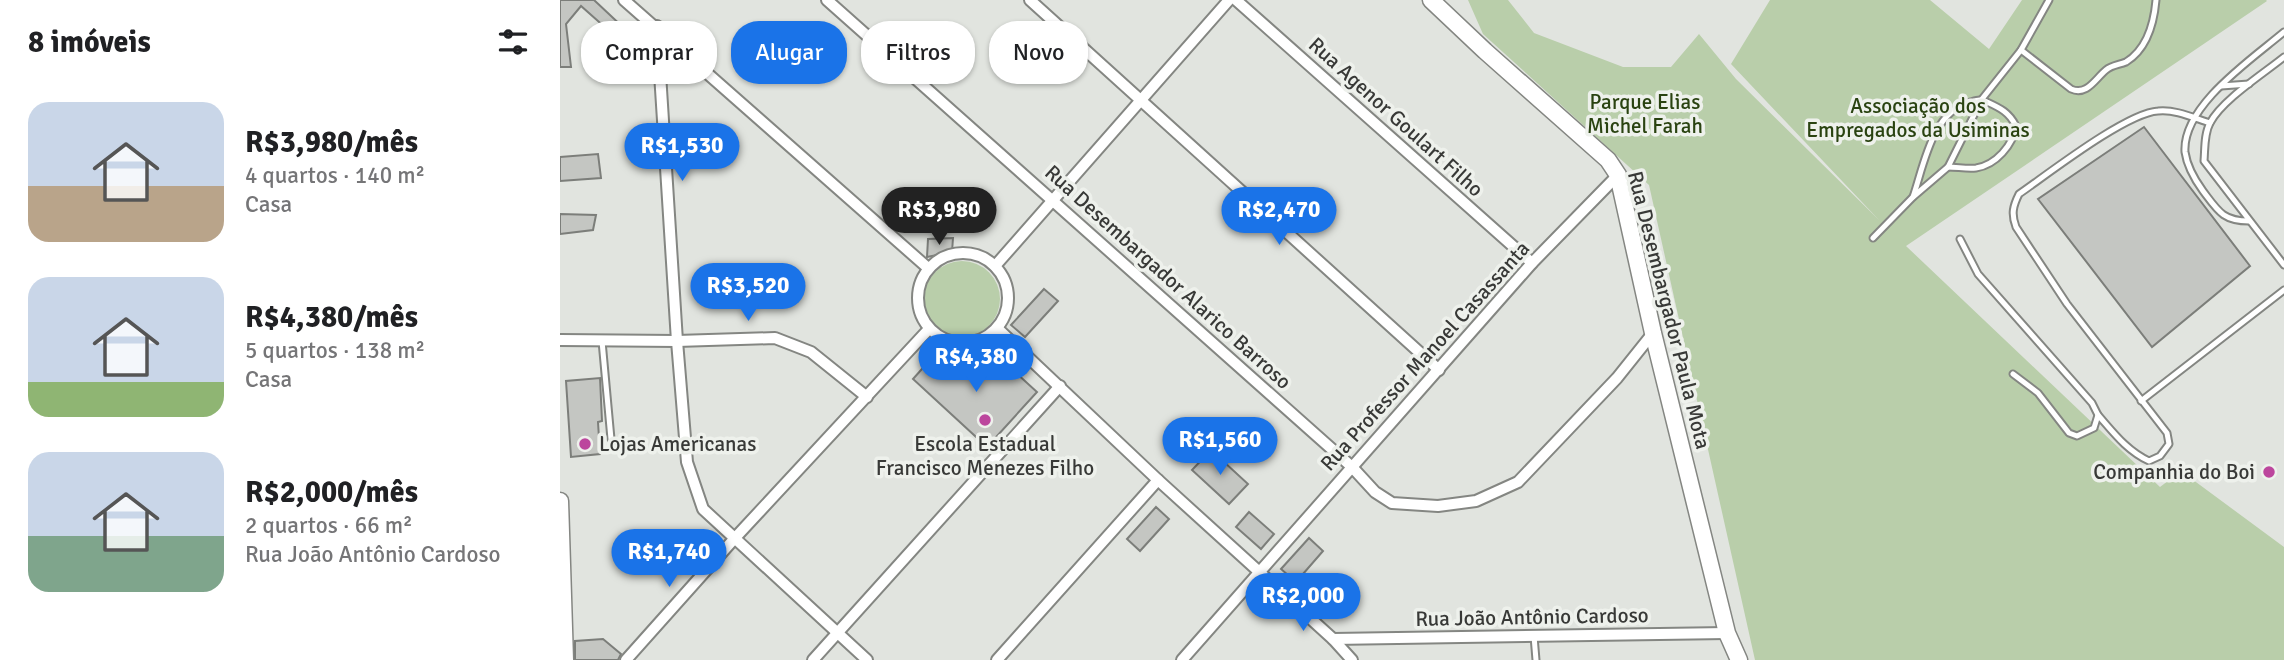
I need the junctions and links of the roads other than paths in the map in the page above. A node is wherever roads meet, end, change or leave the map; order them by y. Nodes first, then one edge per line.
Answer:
1 (624, 0) edge
2 (827, 0) edge
3 (1030, 0) edge
4 (1229, 0) edge
5 (1236, 0) edge
6 (1431, 0) edge
7 (2049, 0) edge
8 (2156, 0) edge
9 (651, 21) edge
10 (2284, 32) edge
11 (2021, 50) junction
12 (2284, 57) edge
13 (717, 80) edge
14 (661, 84) edge
15 (2252, 84) junction
16 (2221, 86) junction
17 (1982, 99) junction
18 (1140, 100) junction
19 (2193, 118) junction
20 (2210, 123) junction
21 (1948, 167) junction
22 (1618, 176) junction
23 (1913, 197) junction
24 (1052, 199) junction
25 (2249, 221) junction
26 (1874, 238) dead end
27 (1959, 239) dead end
28 (1532, 263) junction
29 (2284, 265) edge
30 (995, 266) junction
31 (928, 268) junction
32 (2284, 290) edge
33 (997, 328) junction
34 (929, 329) junction
35 (1653, 333) junction
36 (560, 340) edge
37 (602, 341) junction
38 (677, 341) junction
39 (1439, 370) junction
40 (2012, 374) dead end
41 (1060, 386) junction
42 (867, 397) junction
43 (2141, 401) junction
44 (2098, 415) junction
45 (611, 439) dead end
46 (1352, 467) junction
47 (1158, 480) junction
48 (560, 501) edge
49 (561, 519) edge
50 (734, 539) junction
51 (1260, 573) junction
52 (1727, 633) junction
53 (836, 634) junction
54 (1534, 636) junction
55 (562, 637) edge
56 (1333, 639) junction
57 (564, 658) edge
58 (626, 660) edge
59 (813, 660) edge
60 (867, 660) edge
61 (997, 660) edge
62 (1182, 660) edge
63 (1352, 660) edge
64 (1536, 660) edge
65 (1739, 660) edge

1 - 9 street
2 - 24 street, Rua Desembargador Alarico Barroso
3 - 18 street
4 - 18 street
5 - 28 street, Rua Agenor Goulart Filho
6 - 22 street, Rua Desembargador Paula Mota
7 - 11 lane
8 - 11 lane
10 - 16 lane
11 - 17 lane
12 - 15 lane
13 - 31 street
14 - 38 street
15 - 16 lane
15 - 20 lane
16 - 19 lane
17 - 21 lane
17 - 21 lane
17 - 23 lane
18 - 24 street
18 - 39 street
19 - 20 lane
19 - 25 lane
19 - 43 lane
20 - 25 lane
21 - 23 lane
22 - 28 street, Rua Professor Manoel Casassanta
22 - 35 street, Rua Desembargador Paula Mota
23 - 26 lane
24 - 30 street
24 - 46 street, Rua Desembargador Alarico Barroso
25 - 29 lane
27 - 44 lane
28 - 39 street, Rua Professor Manoel Casassanta
30 - 31 street
30 - 33 street
31 - 34 street
32 - 43 lane
33 - 34 street
33 - 41 street
34 - 42 street
35 - 46 street, Rua Desembargador Alarico Barroso
35 - 52 street, Rua Desembargador Paula Mota
36 - 37 street
37 - 38 street
37 - 45 lane
38 - 42 street
38 - 50 street
39 - 46 street, Rua Professor Manoel Casassanta
40 - 44 lane
41 - 47 street
41 - 53 street
42 - 50 street
43 - 44 lane
46 - 51 street, Rua Professor Manoel Casassanta
47 - 51 street
47 - 61 street
48 - 49 street
49 - 55 street
50 - 53 street
50 - 58 street
51 - 56 street
51 - 62 street, Rua Professor Manoel Casassanta
52 - 54 street, Rua João Antônio Cardoso
52 - 65 street, Rua Desembargador Paula Mota
53 - 59 street
53 - 60 street
54 - 56 street, Rua João Antônio Cardoso
54 - 64 lane
55 - 57 street
56 - 63 street

